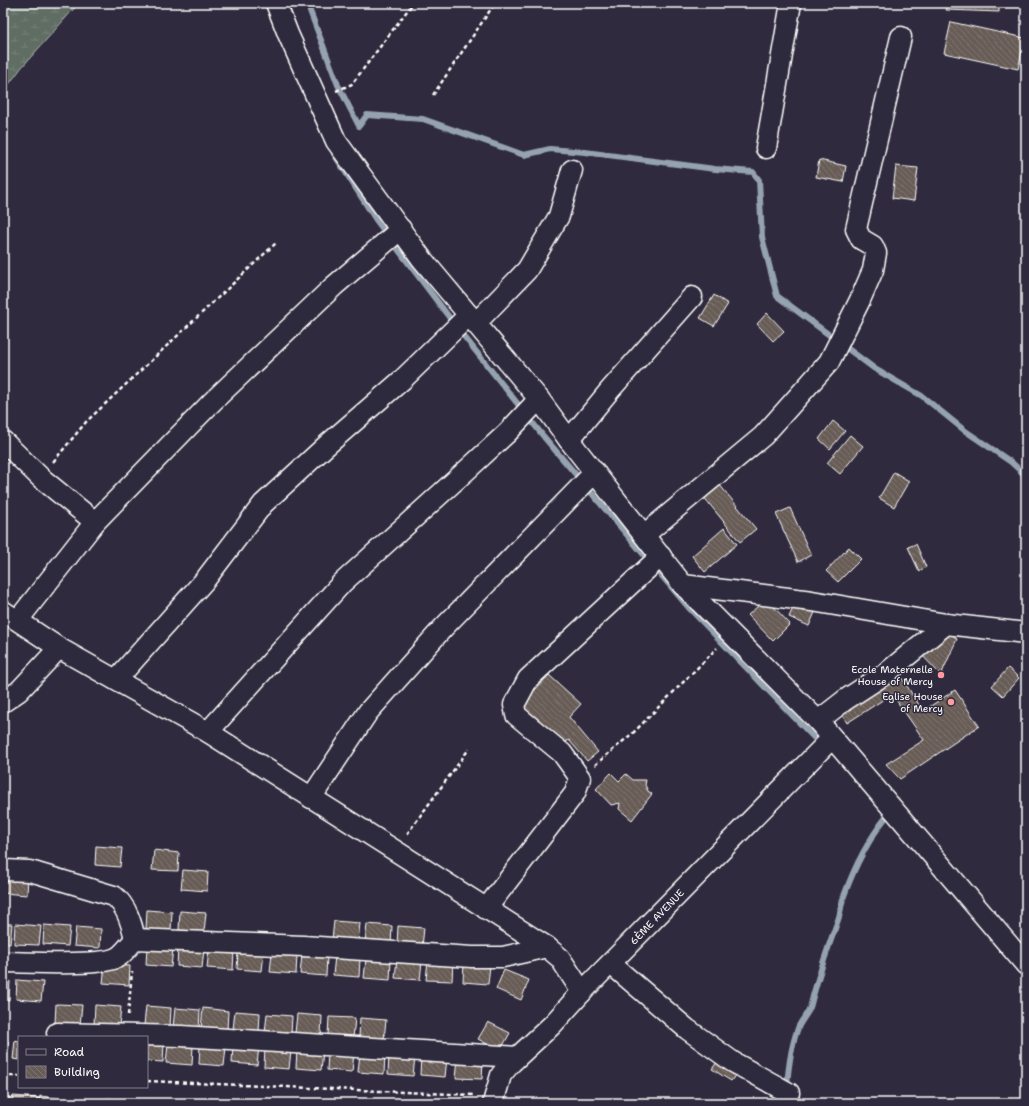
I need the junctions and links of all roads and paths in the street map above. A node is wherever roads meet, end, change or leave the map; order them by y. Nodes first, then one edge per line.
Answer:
1 (276, 3) edge
2 (413, 3) edge
3 (495, 3) edge
4 (791, 3) edge
5 (901, 37) dead end
6 (433, 95) dead end
7 (317, 99) junction
8 (766, 148) dead end
9 (572, 170) dead end
10 (401, 229) junction
11 (276, 243) dead end
12 (692, 297) dead end
13 (472, 319) junction
14 (539, 400) junction
15 (569, 440) junction
16 (3, 441) edge
17 (595, 472) junction
18 (40, 478) junction
19 (95, 522) junction
20 (644, 535) junction
21 (661, 556) junction
22 (683, 585) junction
23 (10, 616) edge
24 (946, 624) junction
25 (1026, 633) edge
26 (731, 634) junction
27 (59, 648) junction
28 (116, 680) junction
29 (3, 702) edge
30 (818, 722) junction
31 (208, 732) junction
32 (832, 738) junction
33 (469, 749) dead end
34 (580, 778) junction
35 (311, 798) junction
36 (395, 851) junction
37 (3, 870) edge
38 (486, 909) junction
39 (135, 939) junction
40 (547, 947) junction
41 (3, 962) edge
42 (611, 964) junction
43 (1026, 965) edge
44 (132, 971) dead end
45 (582, 992) junction
46 (57, 1033) dead end
47 (126, 1034) junction
48 (517, 1057) junction
49 (3, 1076) edge
50 (18, 1076) edge
51 (148, 1081) edge
52 (789, 1093) dead end
53 (494, 1099) edge

1 - 7 street
2 - 7 path
3 - 6 path
4 - 8 street
5 - 20 street
7 - 10 street
9 - 13 street
10 - 13 street
10 - 19 street
11 - 18 path
12 - 15 street
13 - 14 street
13 - 28 street
14 - 15 street
14 - 31 street
15 - 17 street
16 - 18 street
17 - 20 street
17 - 35 street
18 - 19 street
19 - 23 street
20 - 21 street
21 - 22 street
21 - 34 street
22 - 24 street
22 - 26 street
23 - 27 street
24 - 25 street
24 - 30 street
26 - 30 street
26 - 34 path
27 - 28 street
27 - 29 street
28 - 31 street
30 - 32 street
31 - 35 street
32 - 42 street, 6ÈME AVENUE
32 - 43 street
33 - 36 path
34 - 38 street
35 - 36 street
36 - 38 street
37 - 39 street
38 - 40 street
39 - 40 street
39 - 41 street
40 - 45 street
42 - 45 street, 6ÈME AVENUE
42 - 52 street
44 - 47 path
45 - 48 street, 6ÈME AVENUE
46 - 47 street
47 - 48 street
48 - 53 street, 6ÈME AVENUE
49 - 50 path
51 - 53 path

